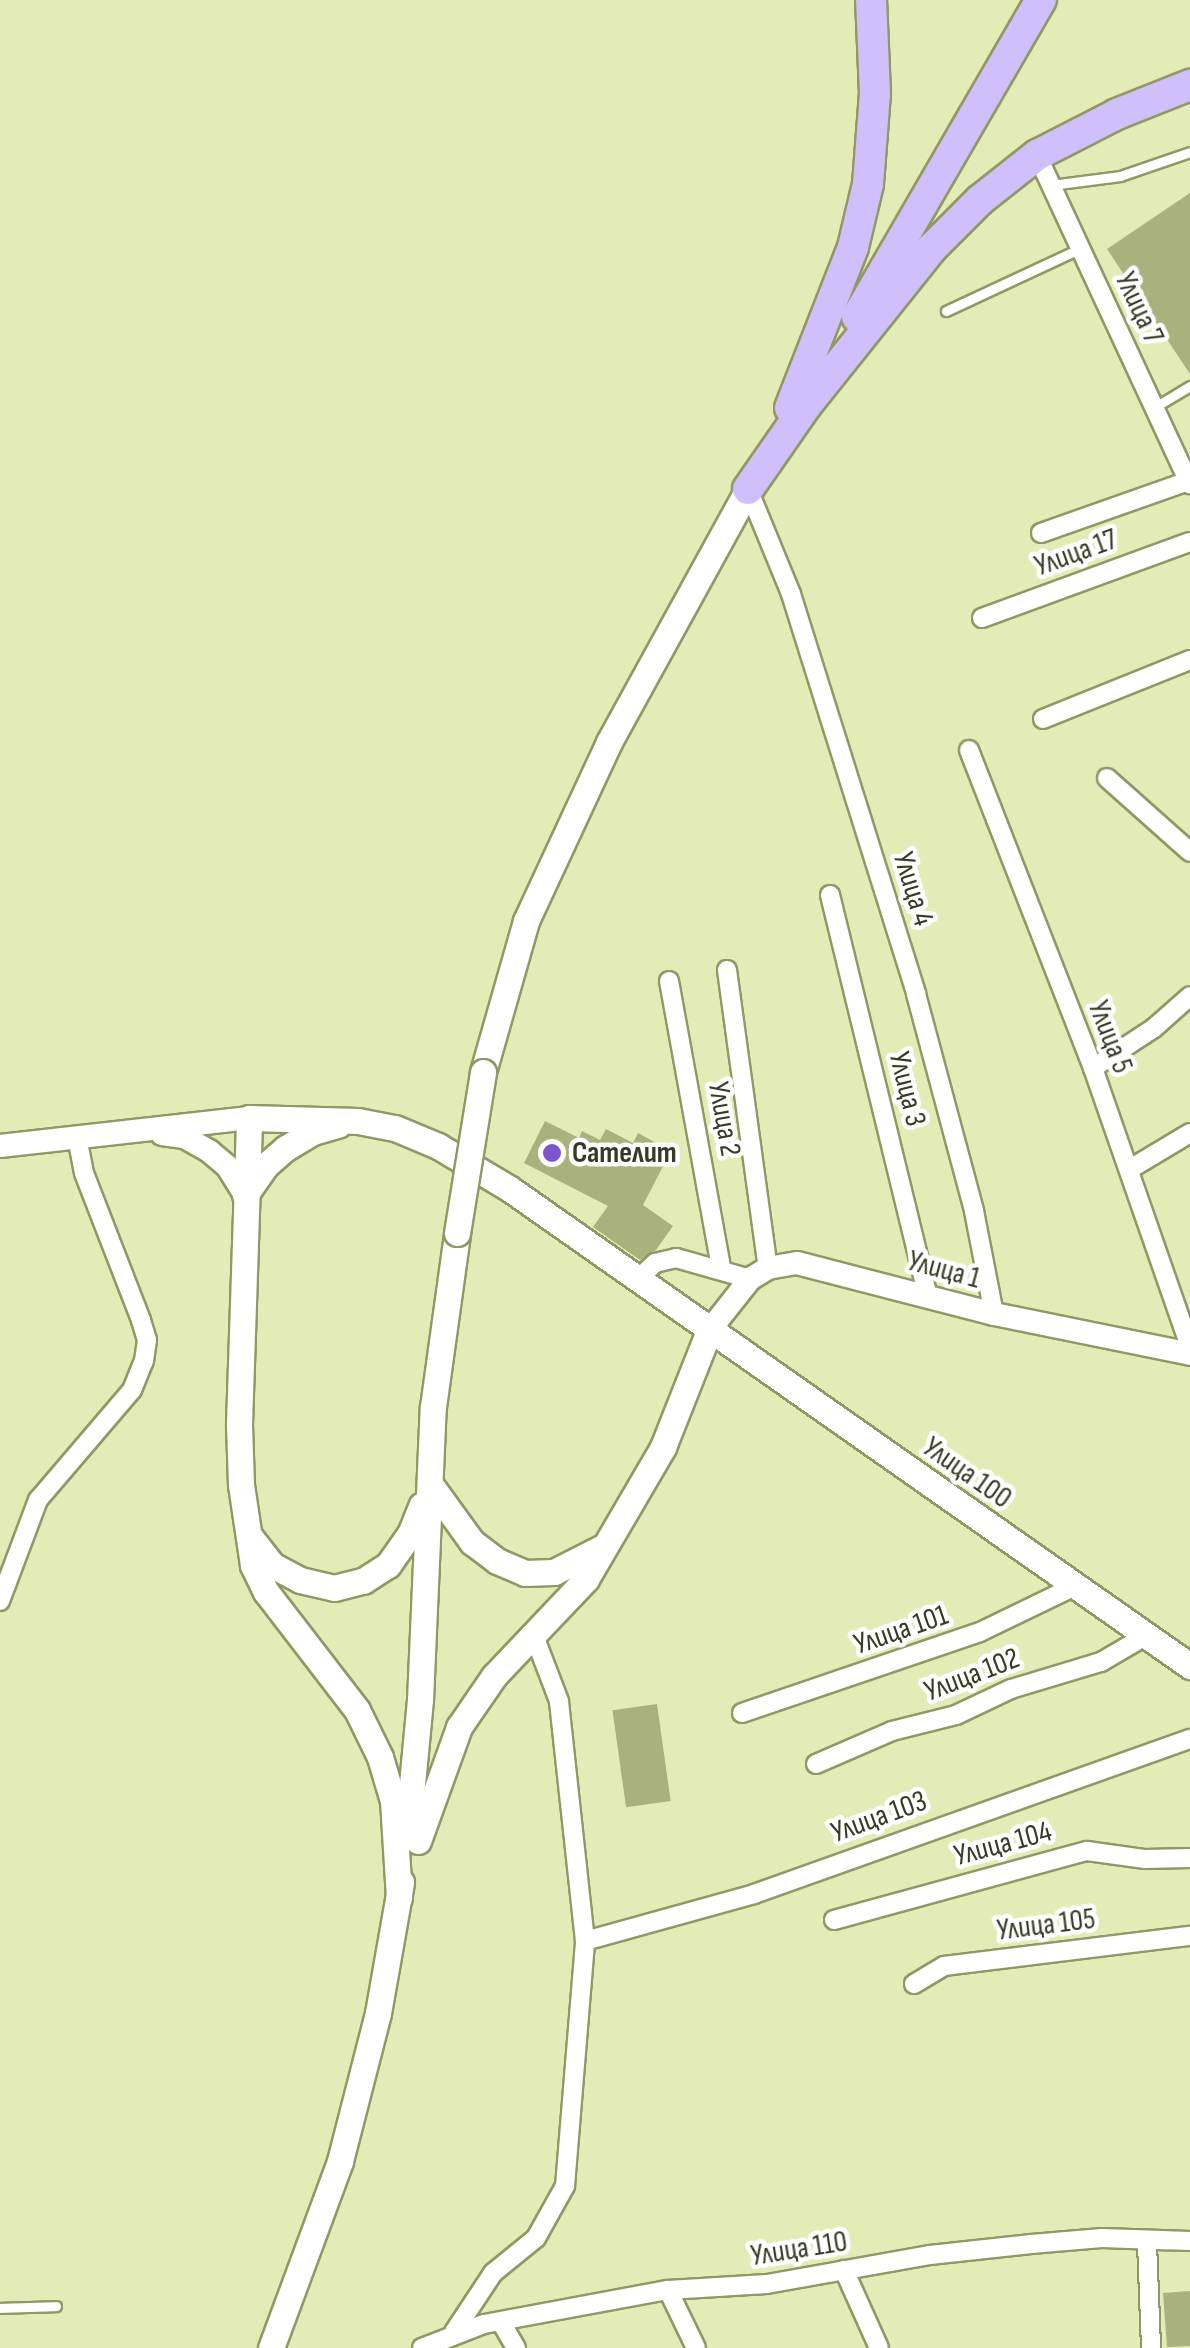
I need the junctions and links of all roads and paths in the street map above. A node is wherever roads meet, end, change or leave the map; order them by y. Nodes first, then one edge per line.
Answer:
1 (871, 0) edge
2 (1041, 0) edge
3 (1190, 85) edge
4 (1190, 152) edge
5 (1038, 156) junction
6 (1052, 185) junction
7 (1081, 248) junction
8 (946, 311) dead end
9 (1190, 386) edge
10 (805, 406) junction
11 (1155, 407) junction
12 (1190, 482) edge
13 (748, 489) junction
14 (1041, 533) dead end
15 (1190, 542) edge
16 (982, 618) dead end
17 (1190, 660) edge
18 (1044, 719) dead end
19 (968, 750) dead end
20 (1107, 778) dead end
21 (1190, 852) edge
22 (830, 895) dead end
23 (727, 970) dead end
24 (670, 981) dead end
25 (1190, 996) edge
26 (1094, 1068) junction
27 (248, 1118) junction
28 (358, 1120) junction
29 (144, 1130) junction
30 (1190, 1133) edge
31 (77, 1138) junction
32 (0, 1146) edge
33 (1130, 1169) junction
34 (245, 1195) junction
35 (721, 1267) junction
36 (759, 1274) junction
37 (639, 1278) junction
38 (928, 1297) junction
39 (994, 1314) junction
40 (709, 1331) junction
41 (1190, 1351) edge
42 (430, 1484) junction
43 (247, 1534) junction
44 (600, 1548) junction
45 (1073, 1587) junction
46 (0, 1601) edge
47 (533, 1633) junction
48 (1147, 1635) junction
49 (1190, 1666) edge
50 (742, 1713) dead end
51 (1190, 1739) edge
52 (816, 1764) dead end
53 (1190, 1858) edge
54 (399, 1898) junction
55 (834, 1920) dead end
56 (1190, 1936) edge
57 (586, 1941) junction
58 (914, 1984) dead end
59 (1190, 2241) edge
60 (1147, 2243) junction
61 (844, 2270) junction
62 (668, 2290) junction
63 (56, 2306) dead end
64 (0, 2308) edge
65 (501, 2322) junction
66 (454, 2332) junction
67 (272, 2348) edge
68 (422, 2348) edge
69 (516, 2348) edge
70 (696, 2348) edge
71 (879, 2348) edge
72 (1151, 2348) edge

1 - 13 main road
2 - 10 main road
3 - 5 main road
4 - 6 lane
5 - 6 street, Улица 7
5 - 10 main road
6 - 7 street, Улица 7
7 - 8 lane
7 - 11 street, Улица 7
9 - 11 lane
10 - 13 main road
11 - 12 street, Улица 7
12 - 14 street
13 - 39 street, Улица 4
13 - 42 main road, bridge
15 - 16 street, Улица 17
17 - 18 street
19 - 26 street, Улица 5
20 - 21 street
22 - 38 street, Улица 3
23 - 36 street
24 - 35 street, Улица 2
25 - 26 street
26 - 33 street, Улица 5
27 - 28 main road, Улица 100
27 - 29 street
27 - 34 main road
28 - 34 main road
28 - 37 main road, Улица 100
29 - 31 street
29 - 34 street
30 - 33 street
31 - 32 street
31 - 46 street
33 - 41 street, Улица 5
34 - 43 main road
35 - 36 street
35 - 37 street
36 - 38 street, Улица 1
36 - 40 street
37 - 40 main road, Улица 100
38 - 39 street, Улица 1
39 - 41 street, Улица 1
40 - 44 main road
40 - 45 main road, Улица 100
42 - 43 main road
42 - 44 main road
42 - 54 main road
43 - 54 main road
44 - 47 main road
45 - 48 main road, Улица 100
45 - 50 street, Улица 101
47 - 54 main road
47 - 57 street
48 - 49 main road, Улица 100
48 - 52 street, Улица 102
51 - 57 street, Улица 103
53 - 55 street, Улица 104
54 - 67 main road
56 - 58 street, Улица 105
57 - 66 street
59 - 60 street, Улица 110
60 - 61 street, Улица 110
60 - 72 street
61 - 62 street, Улица 110
61 - 71 street
62 - 65 street, Улица 110
62 - 70 street
63 - 64 lane
65 - 66 street, Улица 110
65 - 69 street
66 - 68 street, Улица 110

